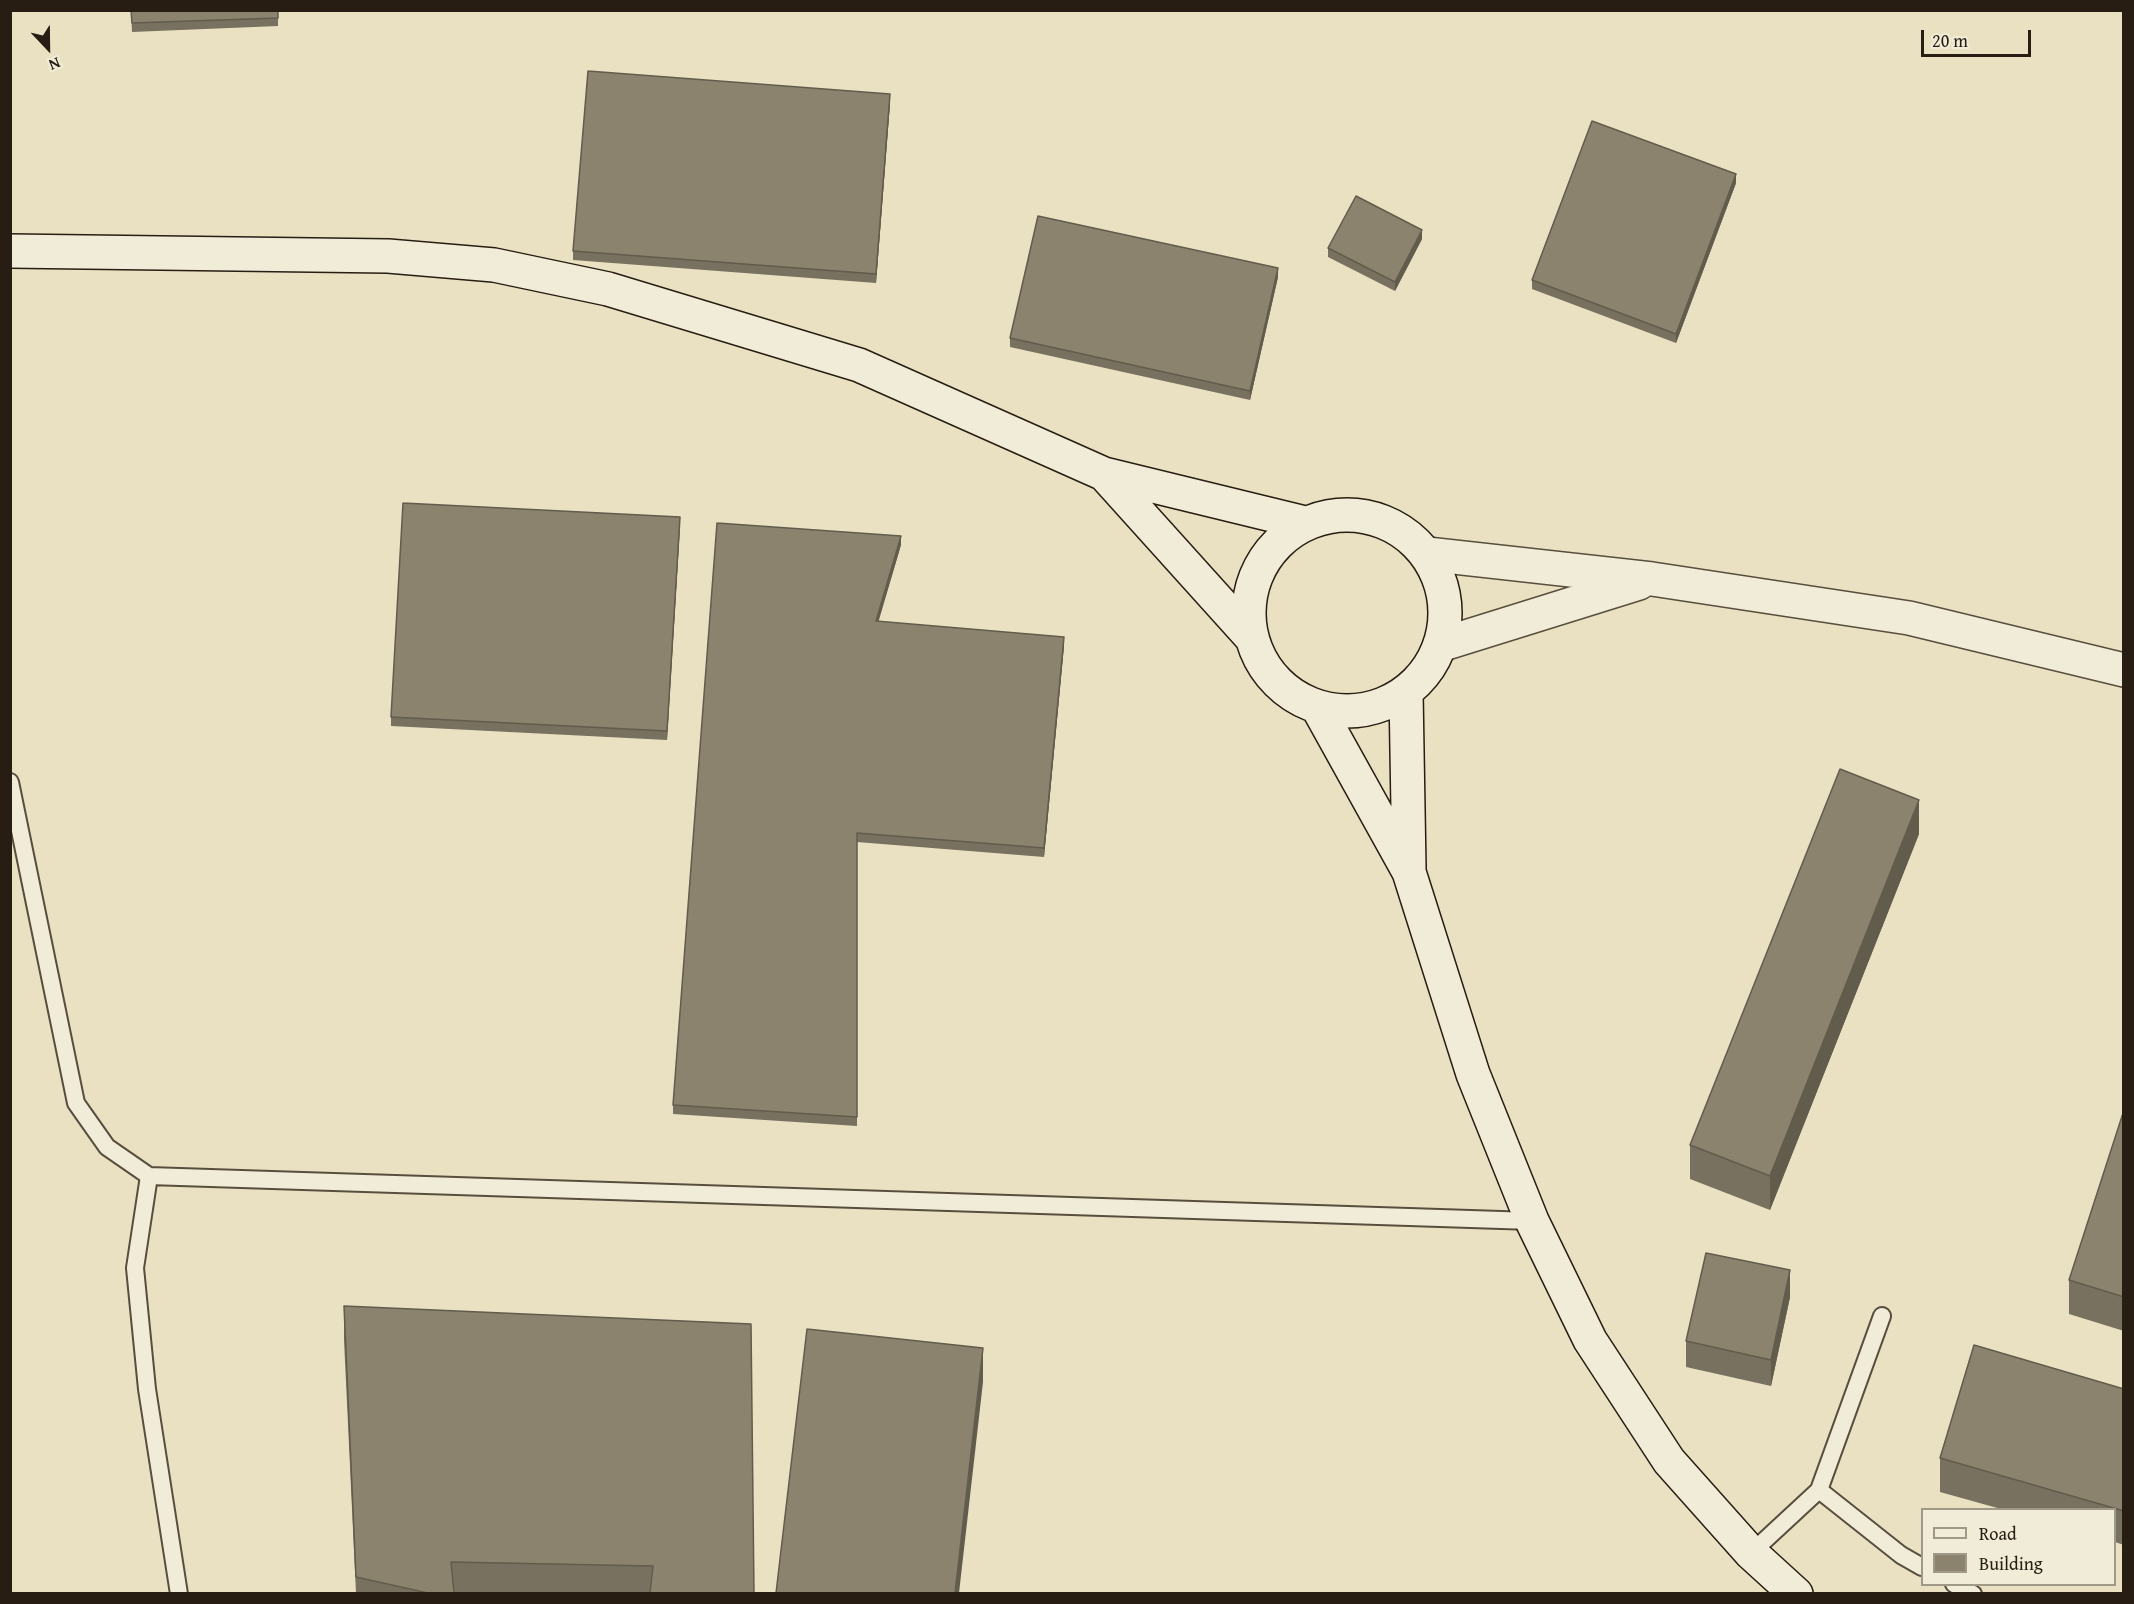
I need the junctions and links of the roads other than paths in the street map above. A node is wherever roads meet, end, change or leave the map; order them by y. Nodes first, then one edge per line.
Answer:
1 (10, 251) edge
2 (1104, 474) junction
3 (1305, 523) junction
4 (1427, 554) junction
5 (1652, 579) junction
6 (1250, 636) junction
7 (1440, 645) junction
8 (2124, 670) edge
9 (1406, 692) junction
10 (1318, 708) junction
11 (10, 782) edge
12 (1409, 872) junction
13 (149, 1176) junction
14 (1532, 1221) junction
15 (1882, 1316) dead end
16 (1819, 1490) junction
17 (1751, 1553) junction
18 (1921, 1566) edge
19 (1958, 1586) edge
20 (179, 1593) edge
21 (1796, 1593) edge
22 (1973, 1593) edge

1 - 2 main road
2 - 3 main road
2 - 6 main road
3 - 4 main road
3 - 6 main road
4 - 5 main road
4 - 7 main road
5 - 7 main road
5 - 8 main road
6 - 10 main road
7 - 9 main road
9 - 10 main road
9 - 12 main road
10 - 12 main road
11 - 13 lane
12 - 14 main road
13 - 14 lane
13 - 20 lane
14 - 17 main road
15 - 16 lane
16 - 17 lane
16 - 18 lane
17 - 21 main road
19 - 22 lane

